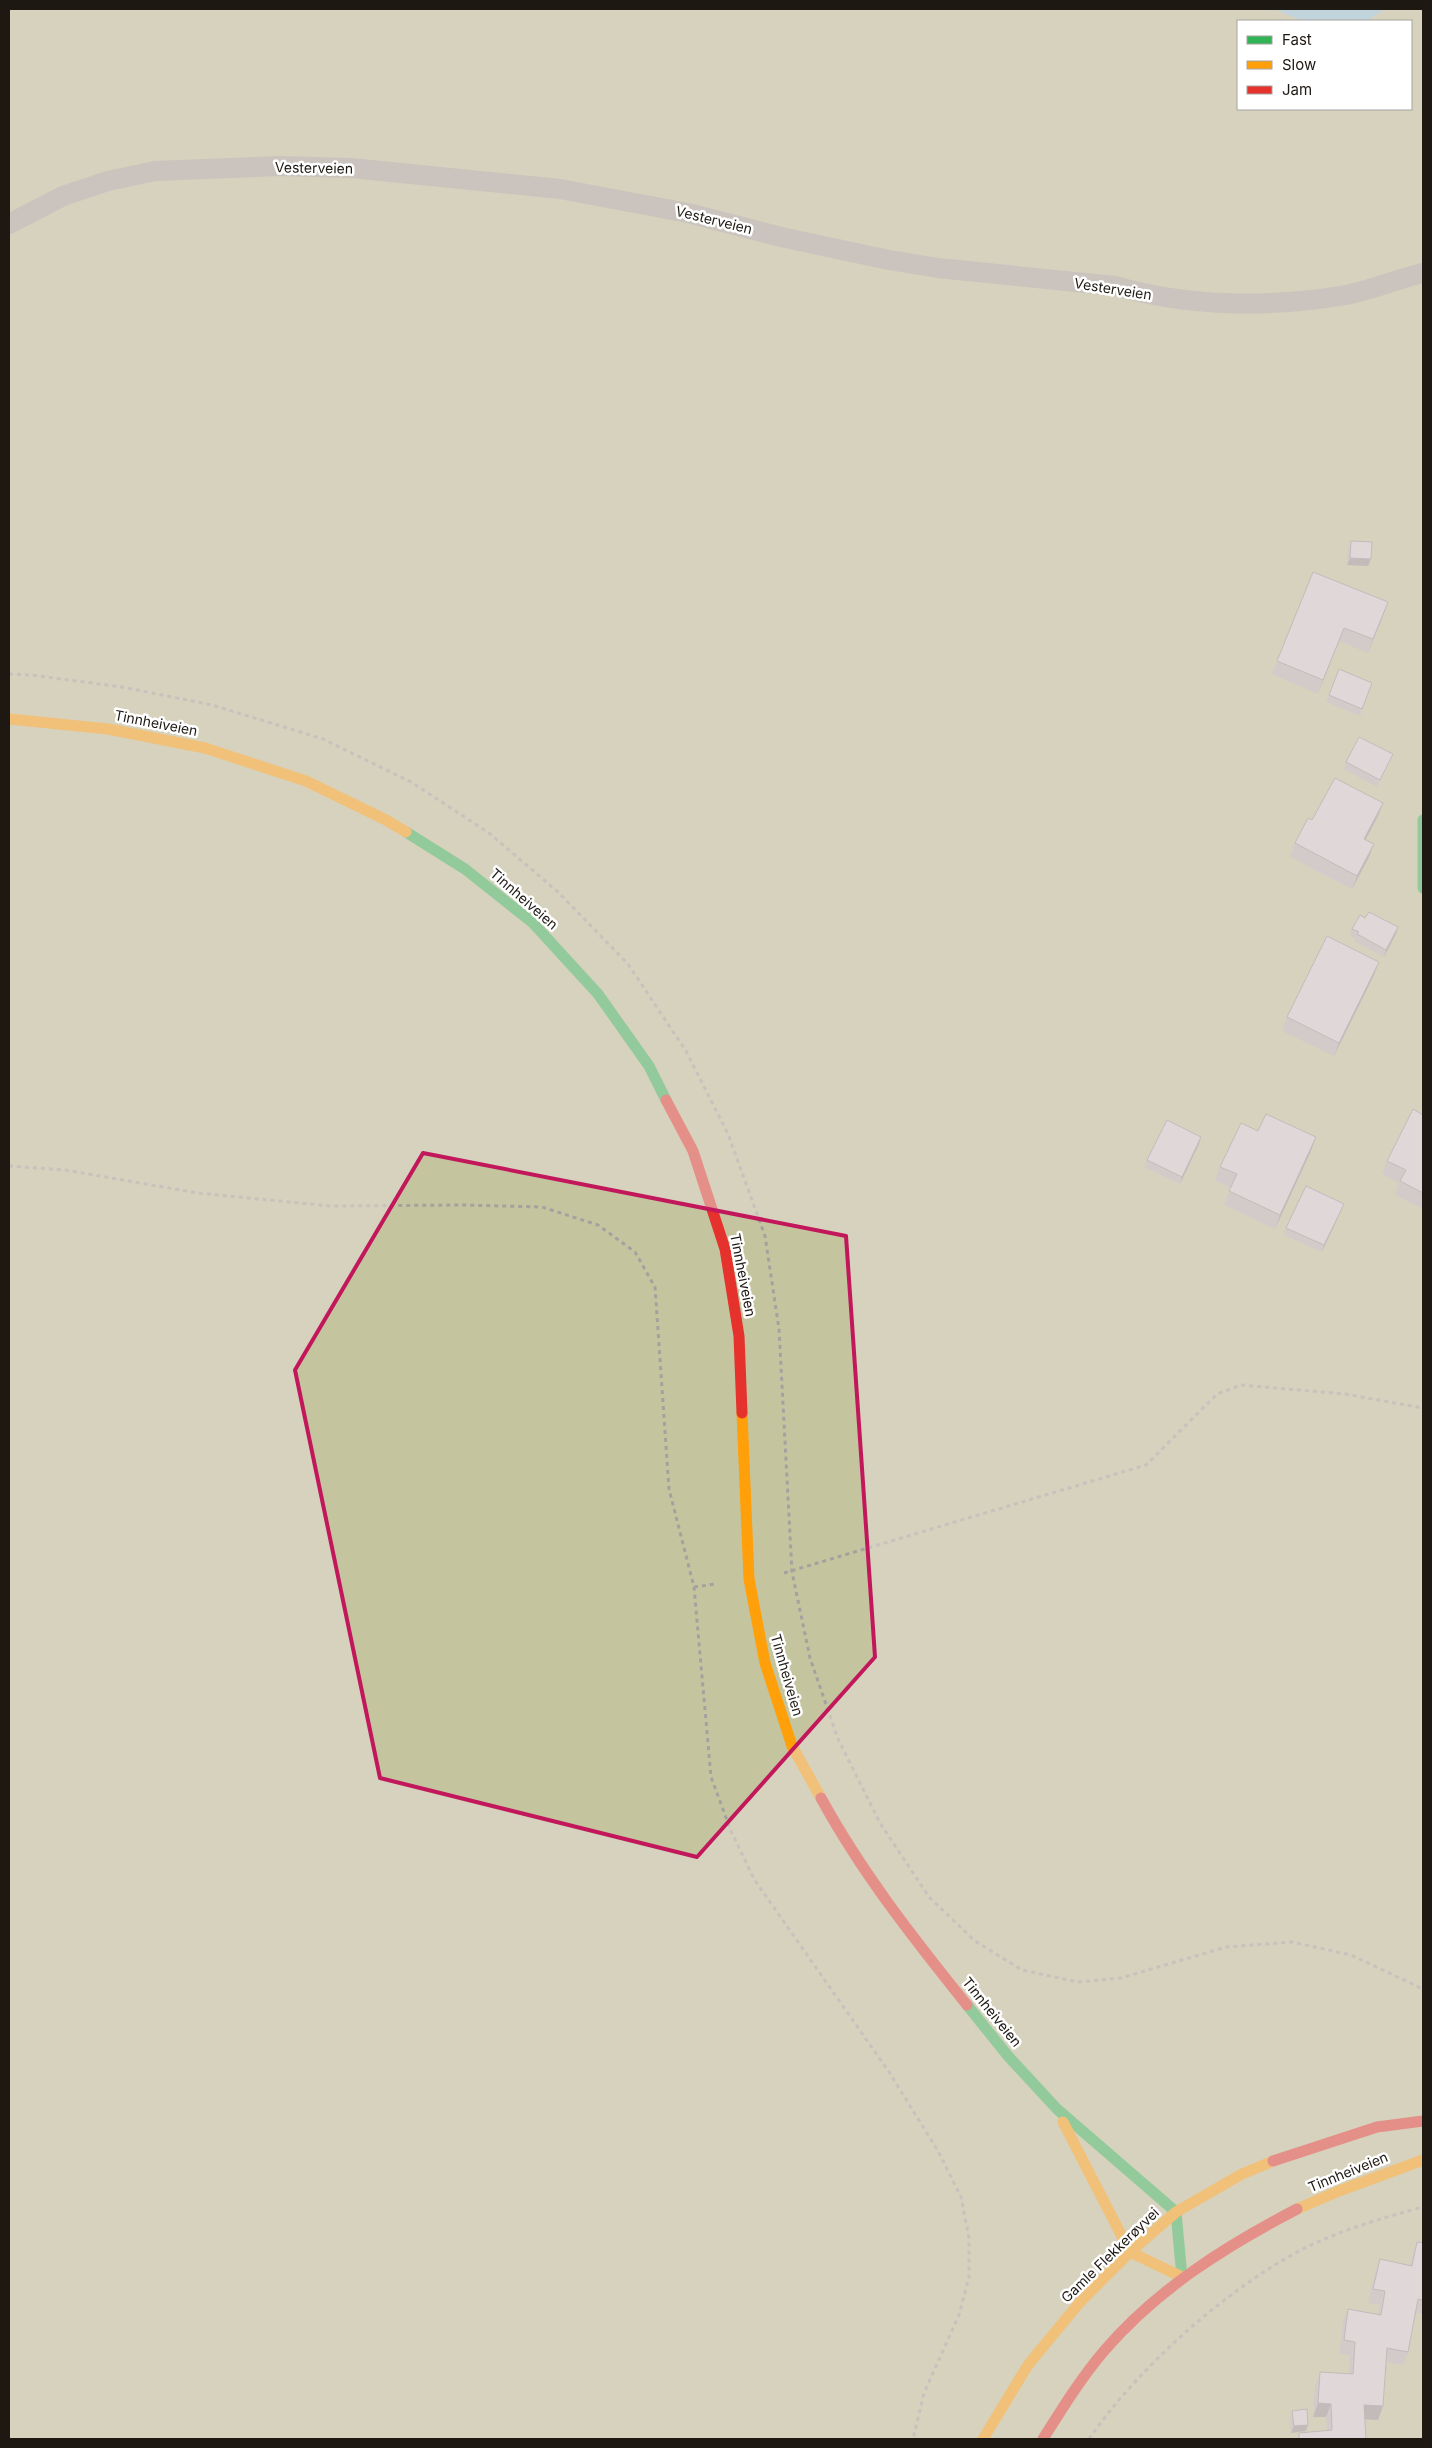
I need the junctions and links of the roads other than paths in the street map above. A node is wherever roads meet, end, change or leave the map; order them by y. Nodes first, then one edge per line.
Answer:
1 (9, 224) edge
2 (1423, 273) edge
3 (9, 719) edge
4 (1423, 820) edge
5 (1423, 888) edge
6 (1057, 2110) junction
7 (1423, 2121) edge
8 (1423, 2160) edge
9 (1176, 2212) junction
10 (1130, 2252) junction
11 (1182, 2277) junction
12 (983, 2439) edge
13 (1043, 2439) edge

1 - 2 lane, Vesterveien
3 - 6 street, Tinnheiveien
4 - 5 street
6 - 9 street, Tinnheiveien
6 - 10 street, Tinnheiveien
7 - 9 street, Gamle Flekkerøyvei
8 - 11 street, Tinnheiveien
9 - 10 street, Gamle Flekkerøyvei
9 - 11 street
10 - 11 street
10 - 12 street, Gamle Flekkerøyvei
11 - 13 street

